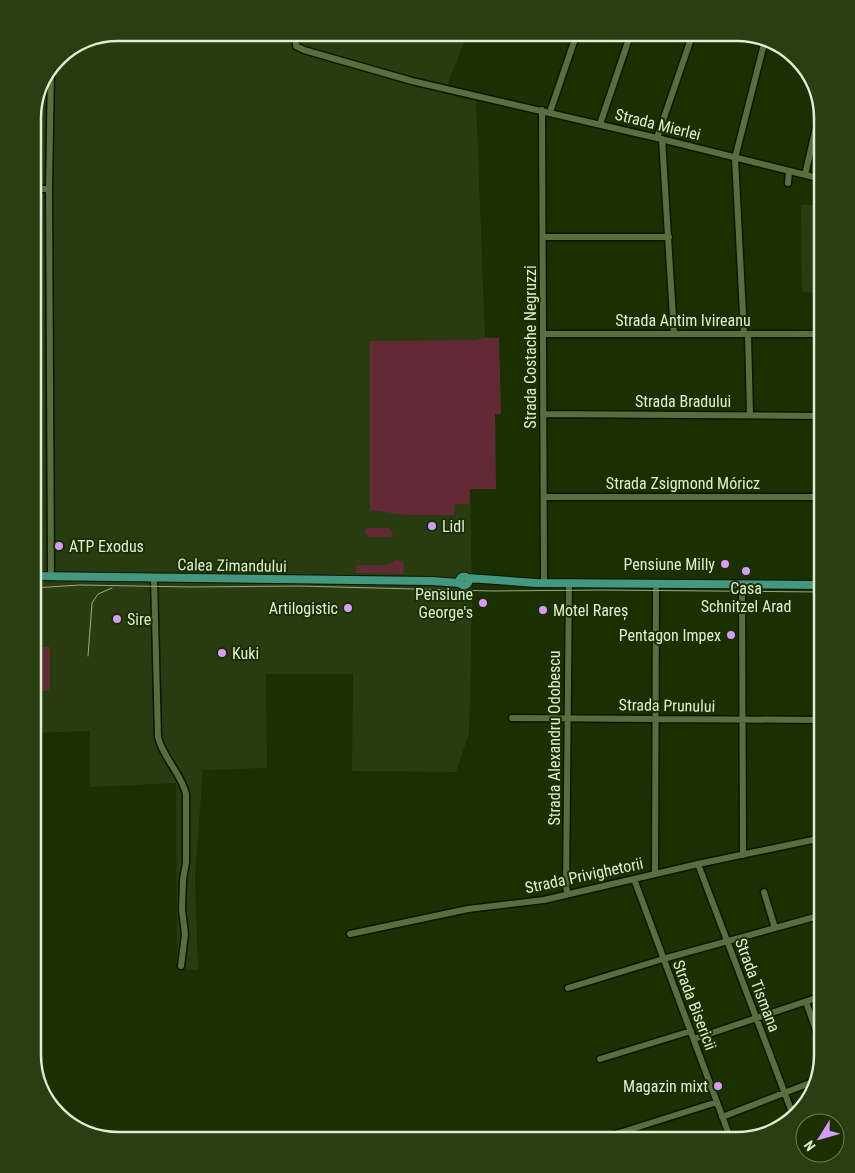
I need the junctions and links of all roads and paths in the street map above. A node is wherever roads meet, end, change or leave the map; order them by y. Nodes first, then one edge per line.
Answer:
1 (295, 41) edge
2 (574, 41) edge
3 (628, 41) edge
4 (690, 41) edge
5 (763, 46) edge
6 (51, 81) edge
7 (542, 110) junction
8 (550, 112) junction
9 (600, 124) junction
10 (814, 136) edge
11 (660, 138) junction
12 (735, 158) junction
13 (789, 171) junction
14 (805, 175) junction
15 (814, 177) edge
16 (788, 183) dead end
17 (41, 189) edge
18 (49, 189) junction
19 (543, 237) junction
20 (669, 237) junction
21 (544, 334) junction
22 (674, 334) junction
23 (746, 334) junction
24 (814, 334) edge
25 (543, 414) junction
26 (750, 415) junction
27 (814, 416) edge
28 (544, 497) junction
29 (814, 497) edge
30 (41, 576) edge
31 (51, 576) junction
32 (154, 578) junction
33 (544, 583) junction
34 (569, 583) junction
35 (656, 584) junction
36 (742, 585) junction
37 (814, 585) edge
38 (512, 718) dead end
39 (567, 718) junction
40 (655, 718) junction
41 (742, 719) junction
42 (814, 720) edge
43 (814, 840) edge
44 (743, 855) junction
45 (698, 864) junction
46 (656, 874) junction
47 (634, 879) junction
48 (764, 892) dead end
49 (568, 894) junction
50 (814, 917) edge
51 (775, 928) junction
52 (350, 934) dead end
53 (726, 941) junction
54 (663, 959) junction
55 (181, 966) dead end
56 (568, 988) dead end
57 (814, 999) edge
58 (806, 1002) junction
59 (756, 1018) junction
60 (814, 1025) edge
61 (691, 1031) junction
62 (694, 1039) junction
63 (600, 1059) dead end
64 (808, 1084) edge
65 (784, 1093) junction
66 (717, 1102) junction
67 (791, 1109) edge
68 (722, 1117) junction
69 (622, 1132) edge
70 (727, 1132) edge

1 - 7 street, Strada Mierlei
2 - 8 street
3 - 9 street
4 - 11 street
5 - 12 street
6 - 18 street
7 - 8 street, Strada Mierlei
7 - 19 street, Strada Costache Negruzzi
8 - 9 street, Strada Mierlei
9 - 11 street, Strada Mierlei
10 - 14 street
11 - 12 street, Strada Mierlei
11 - 20 street
12 - 13 street, Strada Mierlei
12 - 23 street
13 - 14 street, Strada Mierlei
13 - 16 street
14 - 15 street, Strada Mierlei
17 - 18 street
18 - 31 street
19 - 20 street
19 - 21 street, Strada Costache Negruzzi
20 - 22 street
21 - 22 street, Strada Antim Ivireanu
21 - 25 street, Strada Costache Negruzzi
22 - 23 street, Strada Antim Ivireanu
23 - 24 street, Strada Antim Ivireanu
23 - 26 street
25 - 26 street, Strada Bradului
25 - 28 street, Strada Costache Negruzzi
26 - 27 street, Strada Bradului
28 - 29 street, Strada Zsigmond Móricz
28 - 33 street, Strada Costache Negruzzi
30 - 31 main road, Calea Zimandului
31 - 32 main road, Calea Zimandului
32 - 33 main road, Calea Zimandului
32 - 55 street
33 - 34 main road, Calea Zimandului
34 - 35 main road, Calea Zimandului
34 - 39 street, Strada Alexandru Odobescu
35 - 36 main road, Calea Zimandului
35 - 40 street
36 - 37 main road, Calea Zimandului
36 - 41 street
38 - 39 street, Strada Prunului
39 - 40 street, Strada Prunului
39 - 49 street, Strada Alexandru Odobescu
40 - 41 street, Strada Prunului
40 - 46 street
41 - 42 street, Strada Prunului
41 - 44 street
43 - 44 street, Strada Privighetorii
44 - 45 street, Strada Privighetorii
45 - 46 street, Strada Privighetorii
45 - 53 street, Strada Tismana
46 - 47 street, Strada Privighetorii
47 - 49 street, Strada Privighetorii
47 - 54 street, Strada Bisericii
48 - 51 street
49 - 52 street, Strada Privighetorii
50 - 51 street
51 - 53 street
53 - 54 street
53 - 59 street, Strada Tismana
54 - 56 street
54 - 61 street, Strada Bisericii
57 - 58 street
58 - 59 street
58 - 60 street
59 - 62 street
59 - 65 street, Strada Tismana
61 - 62 street, Strada Bisericii
61 - 63 street
62 - 66 street, Strada Bisericii
64 - 65 street
65 - 67 street, Strada Tismana
65 - 68 street
66 - 68 street, Strada Bisericii
66 - 69 street
68 - 70 street, Strada Bisericii

